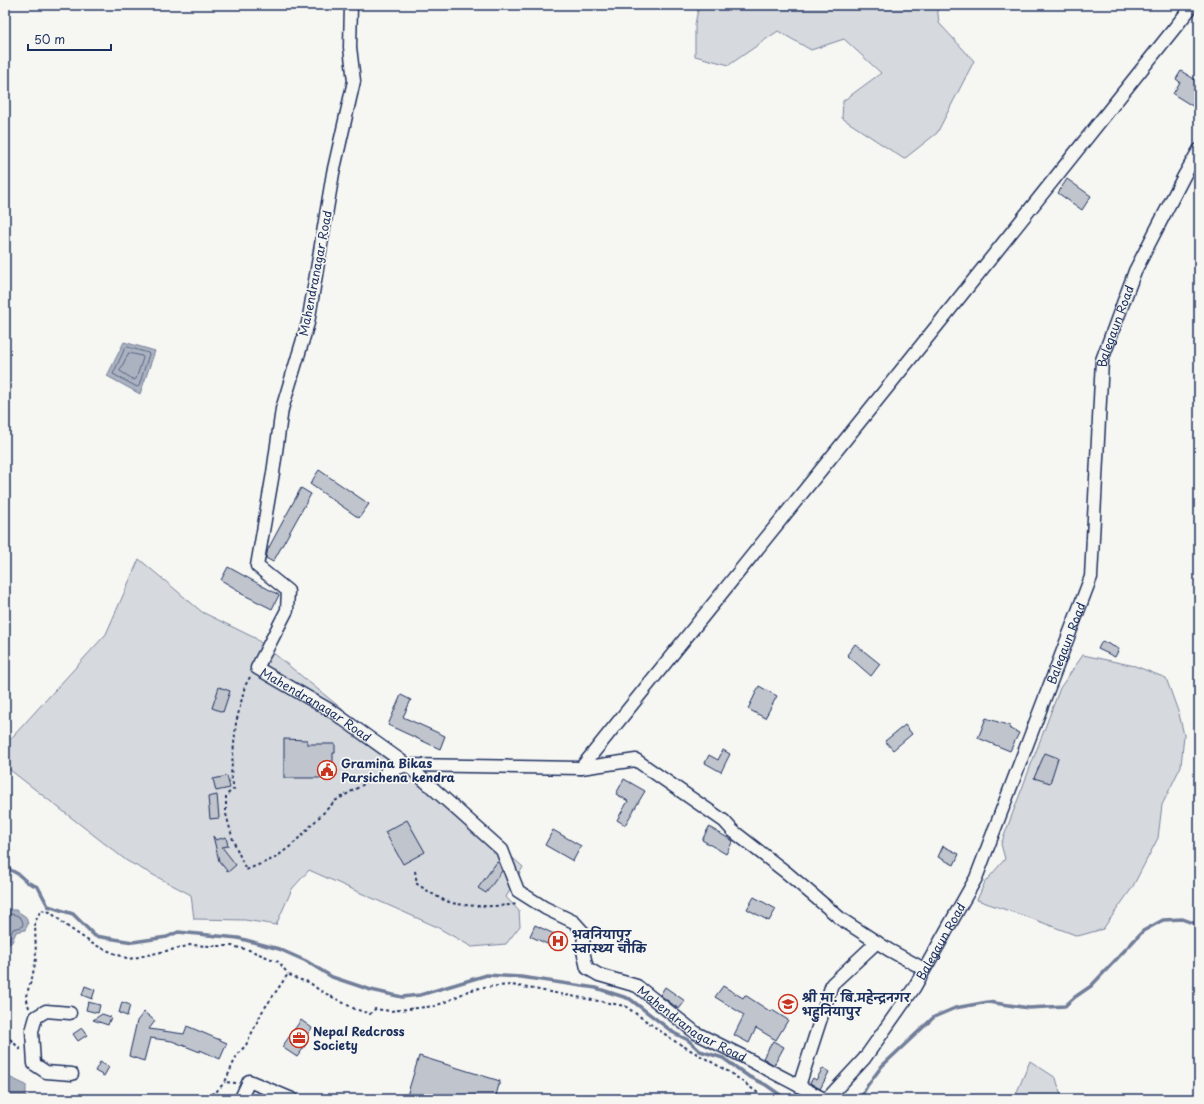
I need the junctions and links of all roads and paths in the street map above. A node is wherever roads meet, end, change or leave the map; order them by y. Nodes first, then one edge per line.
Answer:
1 (351, 5) edge
2 (1193, 5) edge
3 (1199, 150) edge
4 (256, 668) junction
5 (407, 765) junction
6 (581, 768) junction
7 (386, 772) joint
8 (415, 871) dead end
9 (532, 900) junction
10 (876, 942) junction
11 (924, 969) junction
12 (288, 974) junction
13 (70, 1013) dead end
14 (36, 1017) junction
15 (5, 1036) edge
16 (34, 1064) junction
17 (72, 1074) dead end
18 (225, 1082) junction
19 (799, 1086) junction
20 (242, 1097) edge
21 (200, 1099) edge
22 (292, 1099) edge
23 (766, 1099) edge
24 (825, 1099) edge

1 - 4 street, Mahendranagar Road
2 - 6 street
3 - 11 street, Balegaun Road
4 - 5 street, Mahendranagar Road
4 - 7 path
5 - 6 street
5 - 7 street
5 - 9 street, Mahendranagar Road
6 - 10 street
8 - 9 path
9 - 19 street, Mahendranagar Road
10 - 11 street
10 - 19 street
11 - 24 street, Balegaun Road
12 - 14 path
12 - 18 path
12 - 23 path
13 - 14 street
14 - 16 street
15 - 16 path
16 - 17 street
18 - 20 path
18 - 21 path
19 - 24 street, Mahendranagar Road
20 - 22 street

